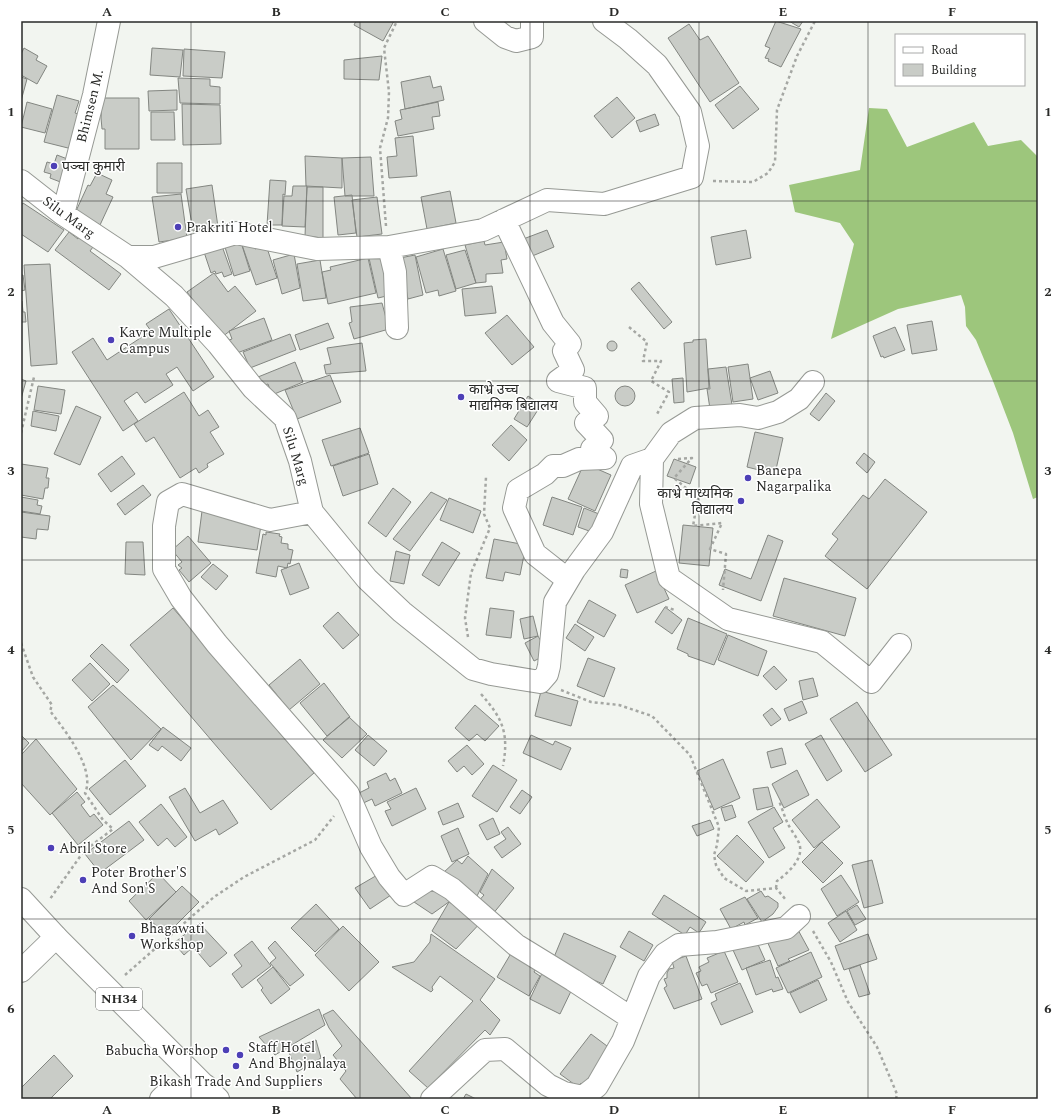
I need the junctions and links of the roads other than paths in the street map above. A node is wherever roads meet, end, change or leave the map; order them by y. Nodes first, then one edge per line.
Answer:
1 (109, 21) edge
2 (484, 21) edge
3 (532, 21) edge
4 (604, 21) edge
5 (21, 181) edge
6 (63, 214) junction
7 (504, 220) junction
8 (388, 247) junction
9 (128, 257) junction
10 (397, 328) dead end
11 (813, 382) dead end
12 (652, 460) junction
13 (312, 512) junction
14 (568, 580) junction
15 (900, 645) dead end
16 (28, 906) edge
17 (799, 916) road end
18 (56, 937) junction
19 (21, 971) edge
20 (631, 1018) junction
21 (212, 1093) edge
22 (161, 1099) edge
23 (432, 1099) edge

1 - 6 main road, Bhimsen M.
2 - 3 main road
4 - 7 main road
5 - 6 main road, Silu Marg
6 - 9 main road, Silu Marg
7 - 8 main road
7 - 14 main road
8 - 9 main road
8 - 10 main road
9 - 13 main road, Silu Marg
11 - 12 main road
12 - 14 main road
12 - 15 main road
13 - 14 main road, Silu Marg
13 - 20 main road
16 - 18 main road, NH34
17 - 20 main road
18 - 19 main road
18 - 21 main road, NH34
20 - 23 main road
21 - 22 main road

